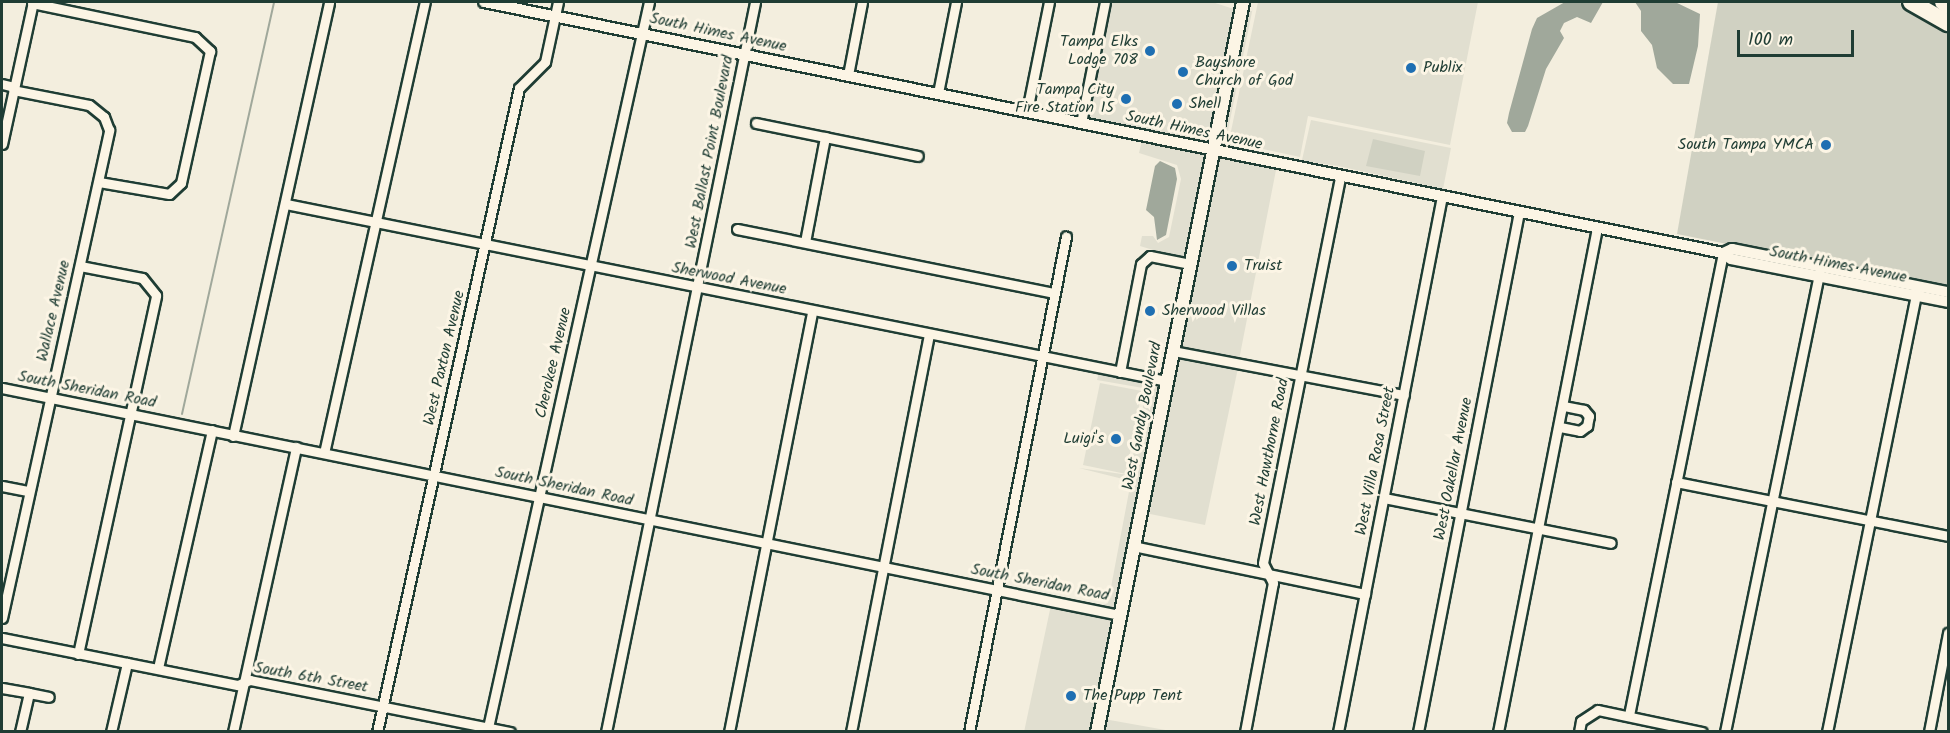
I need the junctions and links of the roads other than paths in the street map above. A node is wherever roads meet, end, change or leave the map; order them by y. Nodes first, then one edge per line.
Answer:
1 (32, 2) edge
2 (329, 2) edge
3 (425, 2) edge
4 (484, 2) edge
5 (558, 2) edge
6 (649, 2) edge
7 (755, 2) edge
8 (862, 2) edge
9 (956, 2) edge
10 (1049, 2) edge
11 (1105, 2) edge
12 (1243, 2) edge
13 (1911, 2) edge
14 (1933, 2) edge
15 (1943, 2) edge
16 (1948, 6) edge
17 (1948, 12) edge
18 (556, 16) junction
19 (1948, 23) edge
20 (643, 33) junction
21 (745, 54) junction
22 (848, 75) junction
23 (2, 84) edge
24 (13, 90) junction
25 (2, 93) edge
26 (938, 93) junction
27 (1027, 111) junction
28 (756, 123) dead end
29 (1081, 123) junction
30 (825, 137) junction
31 (2, 144) edge
32 (1213, 152) junction
33 (918, 156) dead end
34 (1340, 176) junction
35 (99, 182) junction
36 (1442, 196) junction
37 (286, 204) junction
38 (1519, 212) junction
39 (376, 223) junction
40 (1597, 228) junction
41 (737, 229) dead end
42 (1066, 236) dead end
43 (805, 242) junction
44 (486, 245) junction
45 (1723, 253) junction
46 (1190, 264) junction
47 (80, 266) junction
48 (591, 266) junction
49 (1820, 272) junction
50 (698, 288) junction
51 (1917, 291) junction
52 (1948, 292) edge
53 (1055, 293) junction
54 (1948, 302) edge
55 (812, 311) junction
56 (929, 335) junction
57 (1173, 351) junction
58 (1042, 358) junction
59 (1120, 372) junction
60 (1300, 377) junction
61 (1167, 381) junction
62 (2, 388) edge
63 (1404, 395) junction
64 (50, 398) junction
65 (1564, 406) junction
66 (132, 413) junction
67 (1560, 427) junction
68 (212, 430) junction
69 (233, 436) junction
70 (296, 447) junction
71 (324, 453) junction
72 (434, 476) junction
73 (1676, 482) junction
74 (2, 486) edge
75 (28, 492) junction
76 (539, 497) junction
77 (1384, 498) junction
78 (1773, 502) junction
79 (1461, 513) junction
80 (649, 520) junction
81 (1870, 520) junction
82 (1539, 527) junction
83 (1948, 536) edge
84 (767, 543) junction
85 (1611, 543) dead end
86 (1133, 546) junction
87 (884, 568) junction
88 (1269, 574) junction
89 (997, 590) junction
90 (1365, 594) junction
91 (1120, 615) junction
92 (2, 618) edge
93 (1948, 633) edge
94 (2, 638) edge
95 (78, 654) junction
96 (126, 663) junction
97 (158, 668) junction
98 (244, 682) junction
99 (2, 688) edge
100 (29, 693) junction
101 (49, 697) dead end
102 (382, 706) junction
103 (1629, 715) junction
104 (487, 729) edge
105 (1699, 731) edge
106 (20, 732) edge
107 (111, 732) edge
108 (233, 732) edge
109 (377, 732) edge
110 (510, 732) edge
111 (606, 732) edge
112 (729, 732) edge
113 (851, 732) edge
114 (969, 732) edge
115 (1097, 732) edge
116 (1245, 732) edge
117 (1338, 732) edge
118 (1418, 732) edge
119 (1498, 732) edge
120 (1579, 732) edge
121 (1725, 732) edge
122 (1827, 732) edge
123 (1929, 732) edge

1 - 24 street
1 - 35 street
2 - 37 street
3 - 39 street
4 - 18 street, South Himes Avenue
5 - 18 street, West Paxton Avenue
6 - 20 street, Cherokee Avenue
7 - 21 street, West Ballast Point Boulevard
8 - 22 street
9 - 26 street
10 - 27 street
11 - 29 street
12 - 32 main road, West Gandy Boulevard
13 - 19 highway
14 - 17 highway
15 - 16 highway
18 - 20 street, South Himes Avenue
18 - 44 street, West Paxton Avenue
20 - 21 street, South Himes Avenue
20 - 48 street, Cherokee Avenue
21 - 22 street, South Himes Avenue
21 - 50 street, West Ballast Point Boulevard
22 - 26 street, South Himes Avenue
23 - 24 street
24 - 25 street
24 - 31 street
24 - 35 street, Wallace Avenue
26 - 27 street, South Himes Avenue
27 - 29 street, South Himes Avenue
28 - 30 street
29 - 32 street, South Himes Avenue
30 - 33 street
30 - 43 street
32 - 34 street, South Himes Avenue
32 - 46 main road, West Gandy Boulevard
34 - 36 street, South Himes Avenue
34 - 60 street, West Hawthorne Road
35 - 47 street, Wallace Avenue
36 - 38 street, South Himes Avenue
36 - 63 street, West Villa Rosa Street
37 - 39 street, Sherwood Avenue
37 - 69 street
38 - 40 street, South Himes Avenue
38 - 79 street, West Oakellar Avenue
39 - 44 street, Sherwood Avenue
39 - 71 street
40 - 45 street, South Himes Avenue
40 - 65 street
41 - 43 street
42 - 53 street
43 - 53 street
44 - 48 street, Sherwood Avenue
44 - 72 street, West Paxton Avenue
45 - 49 street, South Himes Avenue
45 - 73 street
46 - 57 main road, West Gandy Boulevard
46 - 59 street
47 - 64 street, Wallace Avenue
47 - 66 street
48 - 50 street, Sherwood Avenue
48 - 76 street, Cherokee Avenue
49 - 51 street, South Himes Avenue
49 - 78 street
50 - 55 street, Sherwood Avenue
50 - 80 street, West Ballast Point Boulevard
51 - 52 street, South Himes Avenue
51 - 54 street, South Himes Avenue
51 - 81 street
53 - 58 street
55 - 56 street, Sherwood Avenue
55 - 84 street
56 - 58 street, Sherwood Avenue
56 - 87 street
57 - 60 street
57 - 61 main road, West Gandy Boulevard
58 - 59 street, Sherwood Avenue
58 - 89 street
59 - 61 street, Sherwood Avenue
60 - 63 street
60 - 88 street, West Hawthorne Road
61 - 86 main road, West Gandy Boulevard
62 - 64 street, South Sheridan Road
63 - 77 street, West Villa Rosa Street
64 - 66 street, South Sheridan Road
64 - 75 street, Wallace Avenue
65 - 67 street
65 - 67 street
66 - 68 street, South Sheridan Road
66 - 95 street
67 - 82 street
68 - 69 street, South Sheridan Road
68 - 97 street
69 - 70 street, South Sheridan Road
70 - 71 street, South Sheridan Road
70 - 98 street
71 - 72 street, South Sheridan Road
72 - 76 street, South Sheridan Road
72 - 102 street, West Paxton Avenue
73 - 78 street
73 - 103 street
74 - 75 street
75 - 92 street, Wallace Avenue
76 - 80 street, South Sheridan Road
76 - 104 street, Cherokee Avenue
77 - 79 street
77 - 90 street, West Villa Rosa Street
78 - 81 street
78 - 121 street
79 - 82 street
79 - 118 street, West Oakellar Avenue
80 - 84 street, South Sheridan Road
80 - 111 street, West Ballast Point Boulevard
81 - 83 street
81 - 122 street
82 - 85 street
82 - 119 street
84 - 87 street, South Sheridan Road
84 - 112 street
86 - 88 street
86 - 91 main road, West Gandy Boulevard
87 - 89 street, South Sheridan Road
87 - 113 street
88 - 90 street
88 - 116 street, West Hawthorne Road
89 - 91 street, South Sheridan Road
89 - 114 street
90 - 117 street, West Villa Rosa Street
91 - 115 main road, West Gandy Boulevard
93 - 123 street
94 - 95 street, South 6th Street
95 - 96 street, South 6th Street
96 - 97 street, South 6th Street
96 - 107 street
97 - 98 street, South 6th Street
98 - 102 street, South 6th Street
98 - 108 street
99 - 100 street
100 - 101 street
100 - 106 street
102 - 104 street, South 6th Street
102 - 109 street, West Paxton Avenue
103 - 105 street
103 - 120 street
104 - 110 street, South 6th Street

